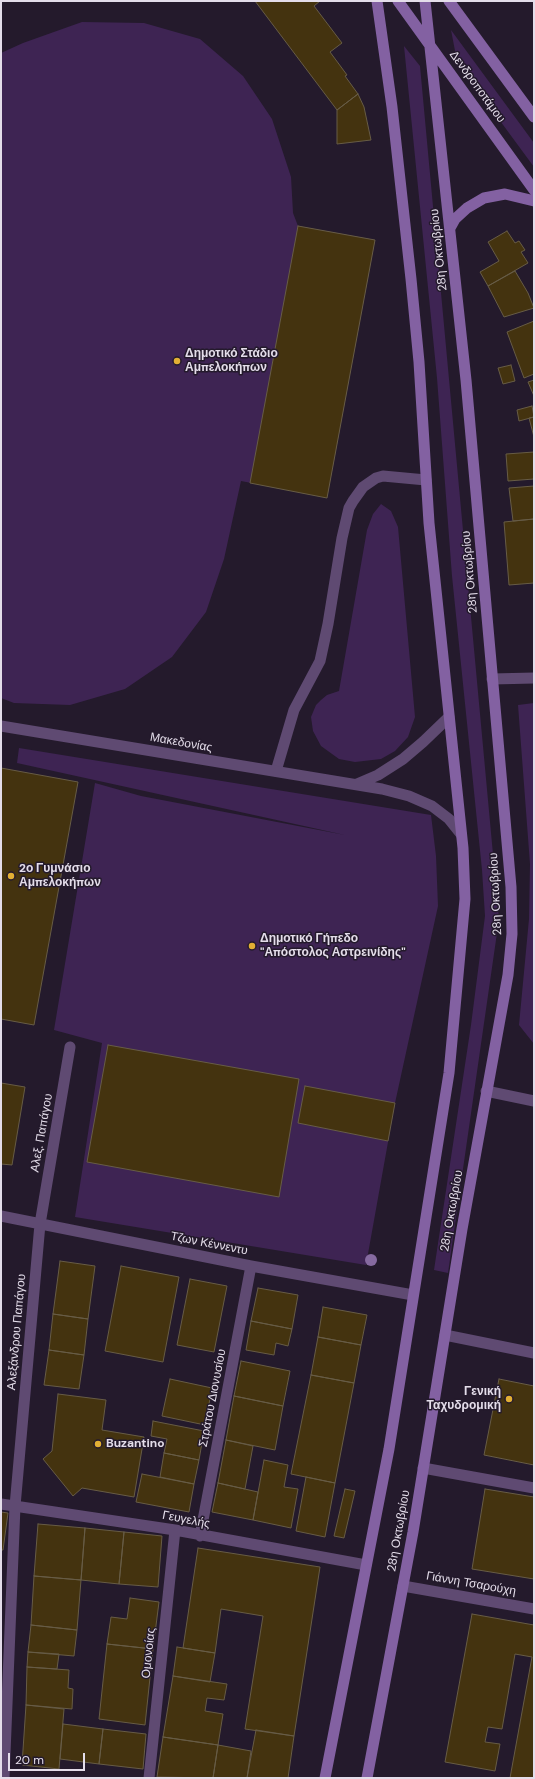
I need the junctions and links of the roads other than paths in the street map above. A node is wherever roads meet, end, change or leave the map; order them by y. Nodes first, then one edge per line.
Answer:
1 (377, 1) edge
2 (398, 1) edge
3 (425, 1) edge
4 (448, 1) edge
5 (428, 42) junction
6 (534, 117) edge
7 (534, 190) edge
8 (534, 201) edge
9 (450, 228) junction
10 (426, 480) junction
11 (534, 678) edge
12 (492, 679) junction
13 (449, 717) junction
14 (1, 726) edge
15 (276, 771) junction
16 (356, 784) junction
17 (462, 834) junction
18 (70, 1047) dead end
19 (486, 1091) junction
20 (534, 1101) edge
21 (1, 1216) edge
22 (40, 1224) junction
23 (251, 1266) junction
24 (413, 1295) junction
25 (445, 1335) junction
26 (534, 1353) edge
27 (423, 1468) junction
28 (534, 1488) edge
29 (1, 1504) edge
30 (14, 1506) junction
31 (175, 1530) junction
32 (200, 1536) junction
33 (366, 1565) junction
34 (403, 1586) junction
35 (534, 1609) edge
36 (4, 1778) edge
37 (149, 1778) edge
38 (325, 1778) edge
39 (367, 1778) edge

1 - 10 main road, 28η Οκτωβρίου
2 - 5 main road, Δενδροποτάμου
3 - 5 main road, 28η Οκτωβρίου
4 - 6 main road
5 - 7 main road, Δενδροποτάμου
5 - 9 main road, 28η Οκτωβρίου
8 - 9 main road
9 - 12 main road, 28η Οκτωβρίου
10 - 13 main road, 28η Οκτωβρίου
10 - 15 street
11 - 12 street
12 - 19 main road, 28η Οκτωβρίου
13 - 16 street
13 - 17 main road, 28η Οκτωβρίου
14 - 15 street, Μακεδονίας
15 - 16 street, Μακεδονίας
16 - 17 street, Μακεδονίας
17 - 24 main road, 28η Οκτωβρίου
18 - 22 street, Αλεξ. Παπάγου
19 - 20 street
19 - 25 main road, 28η Οκτωβρίου
21 - 22 street, Τζων Κέννεντυ
22 - 23 street, Τζων Κέννεντυ
22 - 30 street, Αλεξάνδρου Παπάγου
23 - 24 street, Τζων Κέννεντυ
23 - 32 street, Στράτου Διονυσίου
24 - 33 main road, 28η Οκτωβρίου
25 - 26 street
25 - 27 main road, 28η Οκτωβρίου
27 - 28 street
27 - 34 main road, 28η Οκτωβρίου
29 - 30 street, Γευγελής
30 - 31 street, Γευγελής
30 - 36 street, Αλεξάνδρου Παπάγου
31 - 32 street, Γευγελής
31 - 37 street, Ομονοίας
32 - 33 street, Γευγελής
33 - 38 main road, 28η Οκτωβρίου
34 - 35 street, Γιάννη Τσαρούχη
34 - 39 main road, 28η Οκτωβρίου

